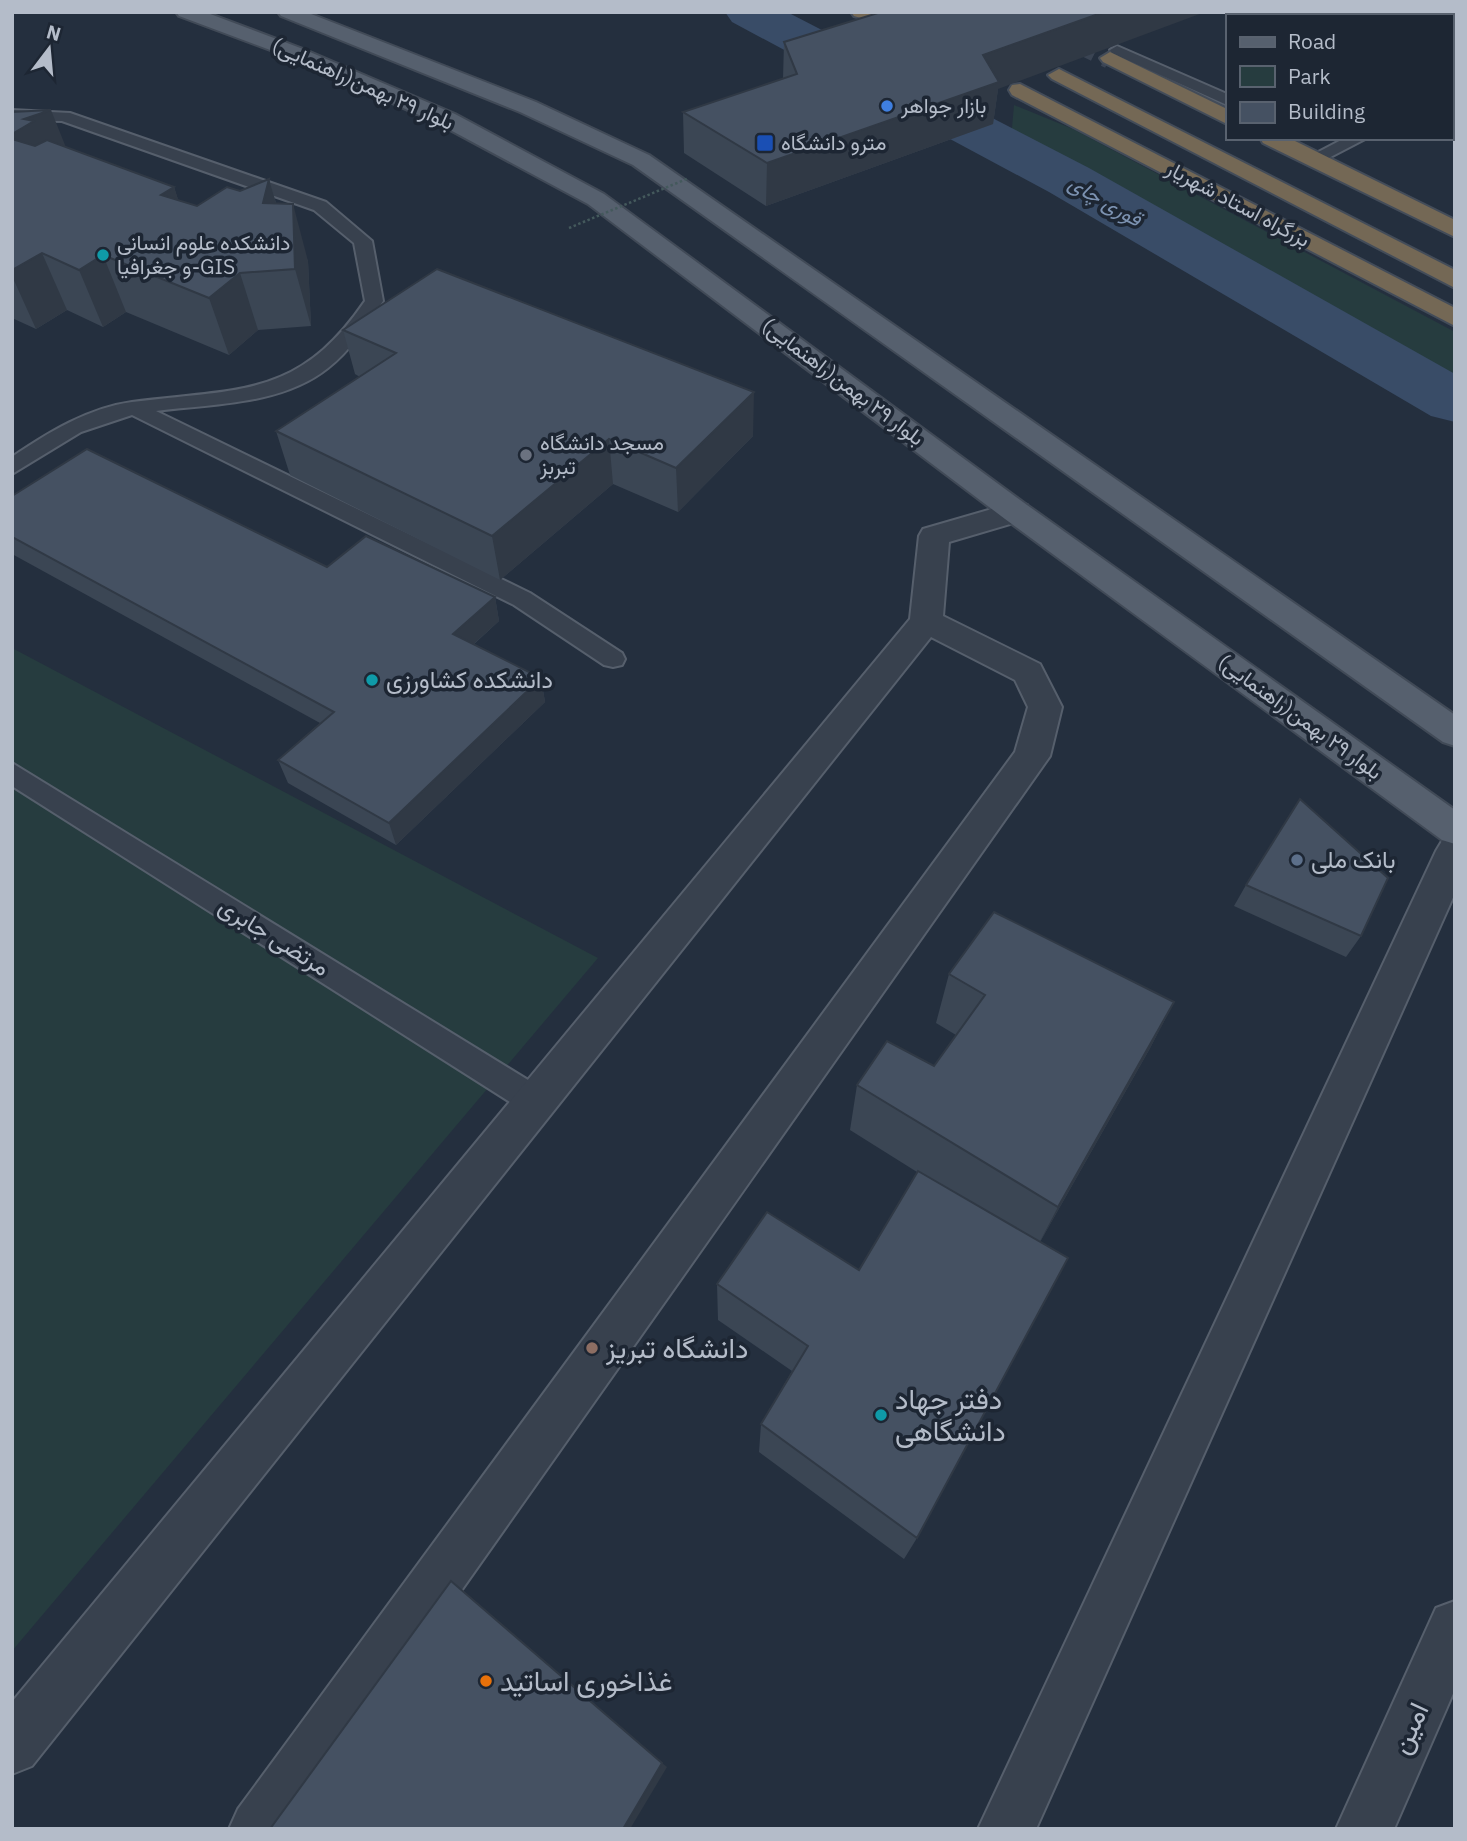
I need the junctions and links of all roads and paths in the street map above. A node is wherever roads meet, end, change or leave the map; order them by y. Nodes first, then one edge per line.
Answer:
1 (186, 12) edge
2 (288, 12) edge
3 (861, 12) edge
4 (876, 12) edge
5 (1114, 54) joint
6 (1059, 75) edge
7 (1020, 90) dead end
8 (1226, 100) edge
9 (12, 115) edge
10 (1226, 116) edge
11 (1280, 140) edge
12 (1352, 140) edge
13 (1319, 149) edge
14 (689, 178) dead end
15 (569, 228) dead end
16 (1455, 230) edge
17 (1455, 280) edge
18 (1455, 318) edge
19 (133, 408) junction
20 (18, 456) edge
21 (1017, 512) junction
22 (926, 621) junction
23 (613, 659) dead end
24 (1455, 733) edge
25 (12, 773) edge
26 (1455, 830) edge
27 (1455, 851) edge
28 (536, 1101) junction
29 (1455, 1627) edge
30 (12, 1746) edge
31 (258, 1829) edge
32 (1006, 1829) edge
33 (1365, 1829) edge

1 - 21 main road, بلوار ٢٩ بهمن(راهنمایی)
2 - 24 main road, بلوار ٢٩ بهمن(راهنمایی)
3 - 4 highway
5 - 8 lane
5 - 10 highway
6 - 17 highway, بزرگراه استاد شهریار
7 - 18 highway, بزرگراه استاد شهریار
9 - 19 lane
11 - 13 highway
12 - 13 lane
13 - 16 highway
14 - 15 path, bridge
19 - 20 lane
19 - 23 lane
21 - 22 street
21 - 26 main road, بلوار ٢٩ بهمن(راهنمایی)
22 - 28 street
22 - 31 street
25 - 28 lane, مرتضی جابری
27 - 32 street
28 - 30 street
29 - 33 street, امین

